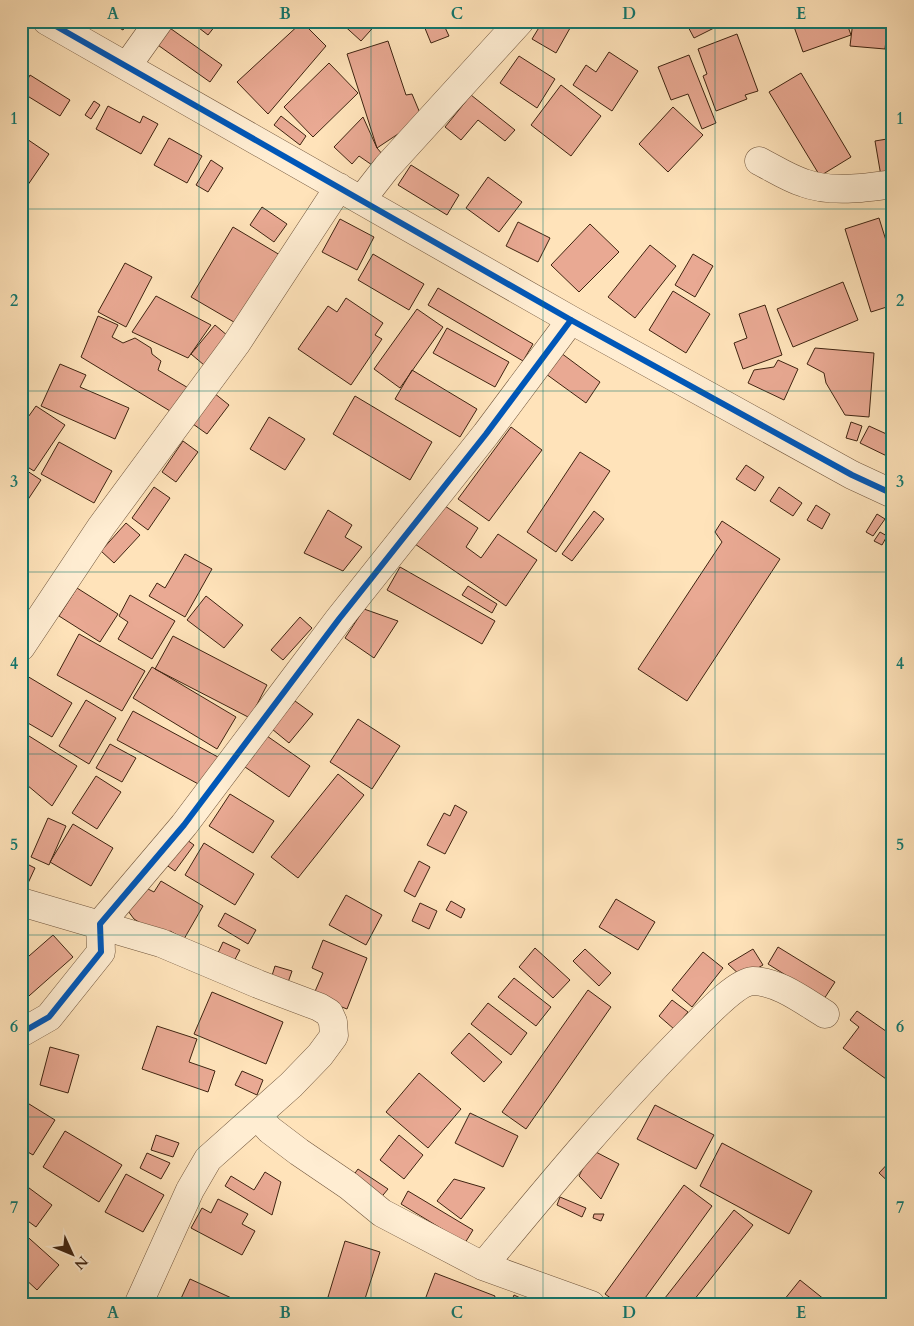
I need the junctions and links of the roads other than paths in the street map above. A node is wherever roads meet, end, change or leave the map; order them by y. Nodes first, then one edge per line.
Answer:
1 (47, 21) edge
2 (159, 21) edge
3 (520, 21) edge
4 (127, 66) junction
5 (759, 161) dead end
6 (893, 184) edge
7 (351, 193) junction
8 (571, 320) junction
9 (893, 494) edge
10 (21, 647) edge
11 (21, 902) edge
12 (100, 924) junction
13 (825, 1014) dead end
14 (21, 1033) edge
15 (257, 1116) junction
16 (483, 1266) junction
17 (138, 1305) edge
18 (591, 1305) edge

1 - 4 street
2 - 4 street
3 - 7 street
4 - 7 street
5 - 6 street
7 - 8 street
7 - 10 street
8 - 9 street
8 - 12 street
11 - 12 street
12 - 14 street
12 - 15 street
13 - 16 street
15 - 16 street
15 - 17 street
16 - 18 street

